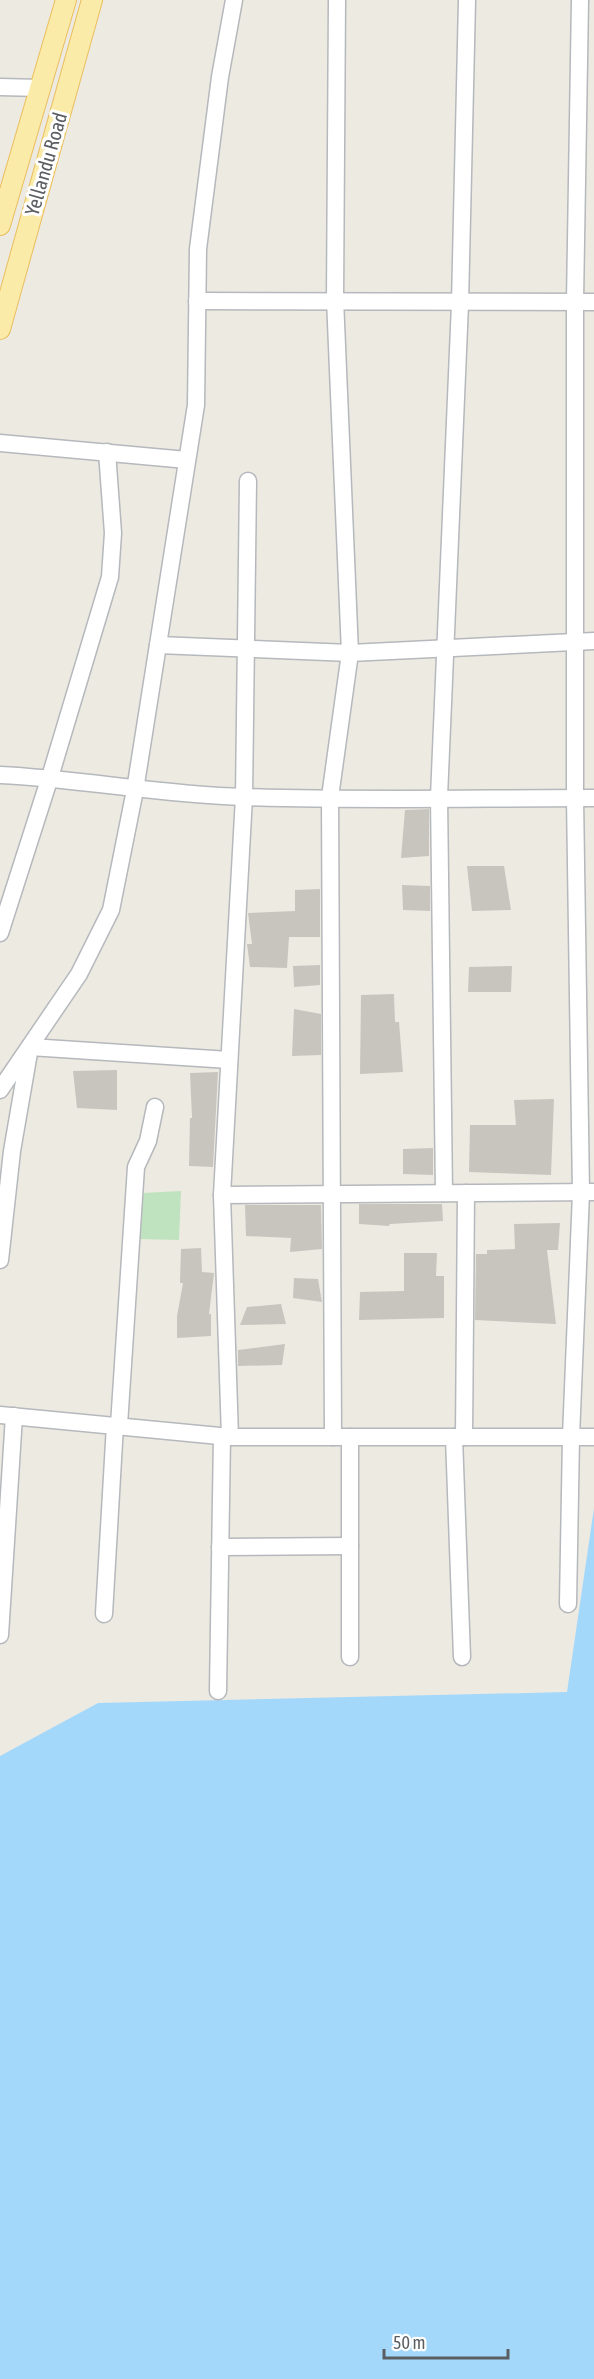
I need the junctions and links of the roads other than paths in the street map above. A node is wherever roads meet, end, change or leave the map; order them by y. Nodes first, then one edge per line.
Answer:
1 (66, 0) edge
2 (92, 0) edge
3 (234, 0) edge
4 (337, 0) edge
5 (467, 0) edge
6 (580, 0) edge
7 (0, 87) edge
8 (41, 88) junction
9 (0, 225) edge
10 (335, 299) junction
11 (197, 301) junction
12 (575, 301) junction
13 (594, 302) edge
14 (460, 304) junction
15 (0, 329) edge
16 (0, 443) edge
17 (107, 452) junction
18 (188, 460) junction
19 (248, 481) dead end
20 (576, 641) junction
21 (594, 641) edge
22 (158, 645) junction
23 (446, 647) junction
24 (245, 649) junction
25 (350, 652) junction
26 (0, 775) edge
27 (50, 777) junction
28 (135, 790) junction
29 (244, 797) junction
30 (330, 797) junction
31 (439, 797) junction
32 (575, 798) junction
33 (594, 798) edge
34 (0, 933) edge
35 (30, 1047) junction
36 (229, 1060) junction
37 (0, 1090) edge
38 (154, 1107) dead end
39 (587, 1192) edge
40 (444, 1193) junction
41 (466, 1193) junction
42 (330, 1194) junction
43 (222, 1195) junction
44 (0, 1260) edge
45 (7, 1416) edge
46 (117, 1425) junction
47 (226, 1437) junction
48 (333, 1437) junction
49 (350, 1437) junction
50 (459, 1437) junction
51 (571, 1437) junction
52 (594, 1437) edge
53 (350, 1546) junction
54 (220, 1547) junction
55 (568, 1604) dead end
56 (104, 1614) dead end
57 (0, 1635) edge
58 (350, 1657) dead end
59 (462, 1657) dead end
60 (218, 1691) dead end

1 - 8 main road, Yellandu Road
2 - 15 main road, Yellandu Road
3 - 11 street
4 - 10 street
5 - 14 street
6 - 12 street
7 - 8 street
8 - 9 main road, Yellandu Road
10 - 11 street
10 - 14 street
10 - 25 street
11 - 18 street
12 - 13 street
12 - 14 street
12 - 20 street
14 - 23 street
16 - 17 street
17 - 18 street
17 - 27 street
18 - 22 street
19 - 24 street
20 - 21 street
20 - 23 street
20 - 32 street
22 - 24 street
22 - 28 street
23 - 25 street
23 - 31 street
24 - 25 street
24 - 29 street
25 - 30 street
26 - 27 street
27 - 28 street
27 - 34 street
28 - 29 street
28 - 35 street
29 - 30 street
29 - 36 street
30 - 31 street
30 - 42 street
31 - 32 street
31 - 40 street
32 - 33 street
32 - 39 street
35 - 36 street
35 - 37 street
35 - 44 street
36 - 43 street
38 - 46 street
39 - 41 street
39 - 51 street
40 - 41 street
40 - 42 street
41 - 50 street
42 - 43 street
42 - 48 street
43 - 47 street
45 - 46 street
45 - 57 street
46 - 47 street
46 - 56 street
47 - 48 street
47 - 54 street
48 - 49 street
49 - 50 street
49 - 53 street
50 - 51 street
50 - 59 street
51 - 52 street
51 - 55 street
53 - 54 street
53 - 58 street
54 - 60 street

